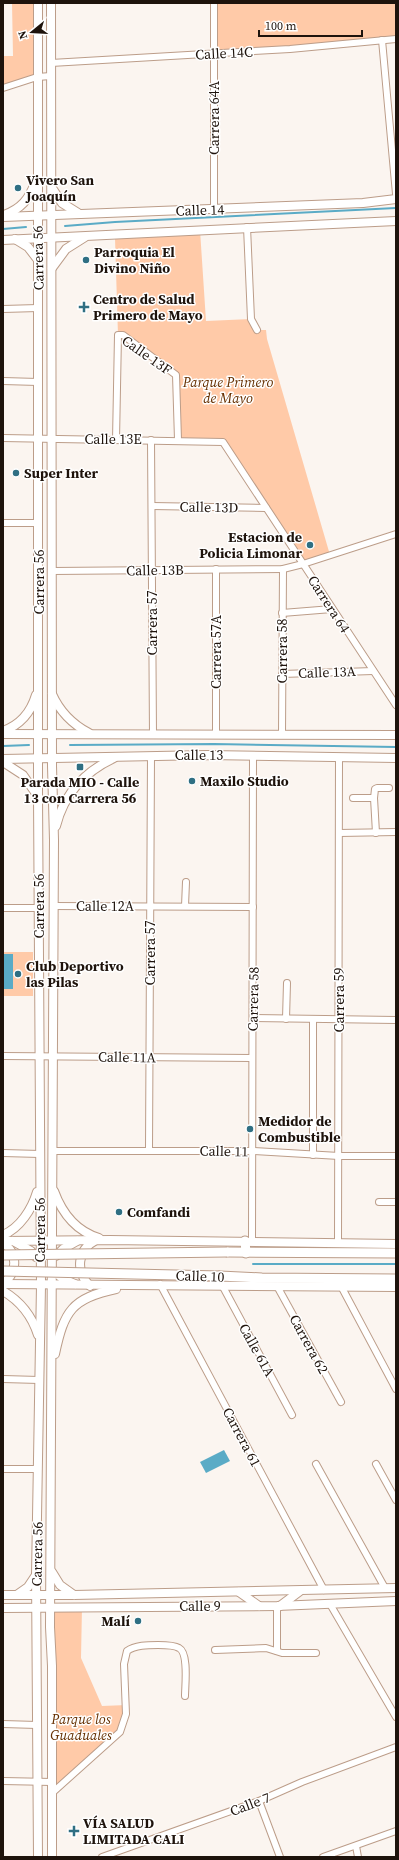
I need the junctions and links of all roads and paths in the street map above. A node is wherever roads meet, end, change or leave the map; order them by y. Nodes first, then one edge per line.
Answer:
1 (38, 3) edge
2 (51, 3) edge
3 (214, 3) edge
4 (396, 39) edge
5 (382, 40) junction
6 (214, 54) junction
7 (51, 63) junction
8 (37, 76) junction
9 (51, 76) junction
10 (3, 88) edge
11 (37, 179) junction
12 (51, 186) junction
13 (396, 194) edge
14 (396, 199) edge
15 (214, 209) junction
16 (80, 213) junction
17 (37, 215) junction
18 (51, 215) junction
19 (3, 216) edge
20 (396, 221) edge
21 (247, 227) junction
22 (88, 235) junction
23 (51, 237) junction
24 (38, 238) junction
25 (14, 239) junction
26 (3, 240) edge
27 (38, 260) junction
28 (51, 268) junction
29 (38, 308) junction
30 (3, 309) edge
31 (257, 330) dead end
32 (3, 382) edge
33 (38, 382) junction
34 (3, 438) edge
35 (38, 438) junction
36 (51, 439) junction
37 (116, 440) junction
38 (151, 440) junction
39 (178, 440) junction
40 (223, 442) joint
41 (152, 506) junction
42 (266, 508) junction
43 (3, 523) edge
44 (39, 523) junction
45 (396, 534) edge
46 (303, 564) junction
47 (216, 569) junction
48 (283, 569) junction
49 (152, 570) junction
50 (52, 571) junction
51 (332, 609) junction
52 (282, 614) junction
53 (373, 671) junction
54 (282, 674) junction
55 (39, 685) junction
56 (52, 692) junction
57 (396, 705) edge
58 (3, 732) edge
59 (39, 734) junction
60 (52, 734) junction
61 (89, 734) junction
62 (216, 734) junction
63 (282, 734) junction
64 (153, 735) junction
65 (396, 735) edge
66 (152, 756) junction
67 (253, 756) junction
68 (116, 757) junction
69 (38, 758) junction
70 (52, 758) junction
71 (339, 758) junction
72 (396, 758) edge
73 (3, 761) edge
74 (389, 788) dead end
75 (38, 796) junction
76 (353, 798) dead end
77 (374, 798) junction
78 (396, 832) edge
79 (339, 833) junction
80 (376, 833) junction
81 (54, 840) junction
82 (186, 882) dead end
83 (53, 906) junction
84 (150, 906) junction
85 (185, 906) junction
86 (253, 907) junction
87 (3, 908) edge
88 (39, 908) junction
89 (287, 983) dead end
90 (253, 1018) junction
91 (286, 1019) junction
92 (313, 1019) junction
93 (339, 1019) junction
94 (396, 1020) edge
95 (3, 1056) edge
96 (39, 1056) junction
97 (52, 1056) junction
98 (150, 1057) junction
99 (252, 1058) junction
100 (52, 1150) junction
101 (149, 1150) junction
102 (254, 1151) junction
103 (3, 1153) edge
104 (40, 1154) junction
105 (314, 1155) junction
106 (338, 1156) junction
107 (396, 1156) edge
108 (40, 1169) junction
109 (52, 1178) junction
110 (379, 1202) dead end
111 (396, 1202) edge
112 (3, 1235) edge
113 (40, 1240) junction
114 (52, 1240) junction
115 (81, 1240) junction
116 (97, 1240) junction
117 (110, 1240) junction
118 (6, 1241) edge
119 (249, 1241) junction
120 (338, 1243) junction
121 (396, 1244) edge
122 (246, 1252) junction
123 (396, 1253) edge
124 (3, 1255) edge
125 (46, 1265) junction
126 (3, 1271) edge
127 (396, 1279) edge
128 (262, 1282) junction
129 (6, 1284) edge
130 (160, 1284) junction
131 (40, 1285) junction
132 (51, 1285) junction
133 (81, 1285) junction
134 (222, 1285) junction
135 (90, 1286) junction
136 (134, 1286) junction
137 (277, 1286) junction
138 (341, 1286) junction
139 (396, 1287) edge
140 (3, 1291) edge
141 (40, 1347) junction
142 (52, 1369) junction
143 (3, 1379) edge
144 (39, 1380) junction
145 (396, 1389) edge
146 (341, 1402) dead end
147 (292, 1415) dead end
148 (316, 1464) dead end
149 (376, 1464) dead end
150 (3, 1469) edge
151 (38, 1469) junction
152 (396, 1500) edge
153 (51, 1570) junction
154 (36, 1575) junction
155 (385, 1588) junction
156 (396, 1588) edge
157 (300, 1590) junction
158 (324, 1590) junction
159 (239, 1592) junction
160 (3, 1595) edge
161 (17, 1595) junction
162 (37, 1595) junction
163 (51, 1595) junction
164 (74, 1595) junction
165 (396, 1601) edge
166 (330, 1604) junction
167 (259, 1606) junction
168 (279, 1606) junction
169 (3, 1608) edge
170 (37, 1608) junction
171 (50, 1608) junction
172 (215, 1650) dead end
173 (277, 1651) junction
174 (316, 1654) dead end
175 (185, 1696) dead end
176 (396, 1717) edge
177 (3, 1724) edge
178 (37, 1725) junction
179 (396, 1747) edge
180 (3, 1781) edge
181 (38, 1782) junction
182 (52, 1782) junction
183 (52, 1793) junction
184 (259, 1801) junction
185 (396, 1832) edge
186 (356, 1846) junction
187 (38, 1857) edge
188 (52, 1857) edge
189 (102, 1857) edge
190 (280, 1857) edge
191 (323, 1857) edge
192 (358, 1857) edge

1 - 8 street, Carrera 56
2 - 7 street, Carrera 56
3 - 6 street, Carrera 64A
4 - 5 street, Calle 14C
5 - 6 street, Calle 14C
5 - 13 street
6 - 7 street, Calle 14C
6 - 15 street, Carrera 64A
7 - 9 street, Carrera 56
8 - 9 street
8 - 10 street
8 - 11 street, Carrera 56
9 - 12 street, Carrera 56
11 - 17 street, Carrera 56
11 - 19 street
12 - 16 street
12 - 18 street, Carrera 56
14 - 15 street, Calle 14
15 - 16 street, Calle 14
16 - 18 street, Calle 14
17 - 18 street, Calle 14
17 - 19 street, Calle 14
17 - 24 street, Carrera 56
18 - 23 street, Carrera 56
20 - 21 street, Calle 14
21 - 22 street, Calle 14
21 - 31 street
22 - 23 street, Calle 14
22 - 28 street
23 - 24 street, Calle 14
23 - 28 street, Carrera 56
24 - 25 street, Calle 14
24 - 27 street, Carrera 56
25 - 26 street, Calle 14
25 - 27 street
27 - 29 street, Carrera 56
28 - 36 street, Carrera 56
29 - 30 street
29 - 33 street, Carrera 56
32 - 33 street
33 - 35 street, Carrera 56
34 - 35 street, Calle 13E
35 - 36 street, Calle 13E
35 - 44 street, Carrera 56
36 - 37 street, Calle 13E
36 - 50 street, Carrera 56
37 - 38 street, Calle 13E
37 - 39 street, Calle 13F
38 - 39 street, Calle 13E
38 - 41 street, Carrera 57
39 - 40 street, Calle 13E
40 - 42 street, Carrera 64
41 - 42 street, Calle 13D
41 - 49 street, Carrera 57
42 - 46 street, Carrera 64
43 - 44 street
44 - 55 street, Carrera 56
45 - 46 street, Calle 13B
46 - 48 street, Calle 13B
46 - 51 street, Carrera 64
47 - 48 street, Calle 13B
47 - 49 street, Calle 13B
47 - 62 street, Carrera 57A
48 - 52 street, Carrera 58
49 - 50 street, Calle 13B
49 - 64 street, Carrera 57
50 - 56 street, Carrera 56
51 - 52 street
51 - 53 street, Carrera 64
52 - 54 street, Carrera 58
53 - 54 street, Calle 13A
53 - 57 street, Carrera 64
54 - 63 street, Carrera 58
55 - 58 street
55 - 59 street, Carrera 56
56 - 60 street, Carrera 56
56 - 61 street
58 - 59 street, Calle 13
59 - 60 street, Calle 13
59 - 69 street, Carrera 56
60 - 61 street, Calle 13
60 - 70 street, Carrera 56
61 - 64 street, Calle 13
62 - 63 street, Calle 13
62 - 64 street, Calle 13
63 - 65 street, Calle 13
66 - 67 street, Calle 13
66 - 68 street, Calle 13
66 - 84 street, Carrera 57
67 - 71 street, Calle 13
67 - 86 street, Carrera 58
68 - 70 street, Calle 13
68 - 81 street
69 - 70 street, Calle 13
69 - 73 street, Calle 13
69 - 75 street, Carrera 56
70 - 81 street, Carrera 56
71 - 72 street, Calle 13
71 - 79 street, Carrera 59
73 - 75 street
74 - 77 street
75 - 88 street, Carrera 56
76 - 77 street
77 - 80 street
78 - 80 street
79 - 80 street
79 - 93 street, Carrera 59
81 - 83 street, Carrera 56
82 - 85 street
83 - 84 street, Calle 12A
83 - 97 street, Carrera 56
84 - 85 street, Calle 12A
84 - 98 street, Carrera 57
85 - 86 street, Calle 12A
86 - 90 street, Carrera 58
87 - 88 street
88 - 96 street, Carrera 56
89 - 91 street
90 - 91 street
90 - 99 street, Carrera 58
91 - 92 street
92 - 93 street
92 - 105 street
93 - 94 street
93 - 106 street, Carrera 59
95 - 96 street, Calle 11A
96 - 97 street, Calle 11A
96 - 104 street, Carrera 56
97 - 98 street, Calle 11A
97 - 100 street, Carrera 56
98 - 99 street, Calle 11A
98 - 101 street, Carrera 57
99 - 102 street, Carrera 58
100 - 101 street, Calle 11
100 - 109 street, Carrera 56
101 - 102 street, Calle 11
102 - 105 street, Calle 11
102 - 119 street, Carrera 58
103 - 104 street
104 - 108 street, Carrera 56
105 - 106 street, Calle 11
106 - 107 street, Calle 11
106 - 120 street, Carrera 59
108 - 112 street
108 - 113 street, Carrera 56
109 - 114 street, Carrera 56
109 - 117 street
110 - 111 street
113 - 114 street
113 - 118 street
113 - 125 street, Carrera 56
114 - 115 street
114 - 125 street, Carrera 56
115 - 116 street
115 - 125 street
116 - 117 street
116 - 135 street
117 - 119 street
118 - 125 street
118 - 129 street
119 - 120 street
119 - 122 main road
120 - 121 street
122 - 123 main road, Calle 10
122 - 124 main road, Calle 10, bridge
125 - 129 street
125 - 131 street, Carrera 56
125 - 132 street, Carrera 56
125 - 133 street
126 - 128 main road, Calle 10, bridge
127 - 128 main road, Calle 10
128 - 134 street, Calle 10
128 - 137 street, Calle 10
129 - 131 street, Calle 10
130 - 134 street, Calle 10
130 - 136 street, Calle 10
130 - 158 street, Carrera 61
131 - 132 street, Calle 10
131 - 141 street, Carrera 56
132 - 133 street, Calle 10
132 - 142 street, Carrera 56
133 - 135 street, Calle 10
134 - 147 street, Calle 61A
135 - 136 street, Calle 10
136 - 142 street
137 - 138 street, Calle 10
137 - 146 street, Carrera 62
138 - 139 street, Calle 10
138 - 145 street
140 - 141 street
141 - 144 street, Carrera 56
142 - 153 street, Carrera 56
143 - 144 street
144 - 151 street, Carrera 56
148 - 155 street
149 - 152 street
150 - 151 street
151 - 154 street, Carrera 56
153 - 163 street, Carrera 56
153 - 164 street
154 - 161 street
154 - 162 street, Carrera 56
155 - 156 street, Calle 9
155 - 158 street, Calle 9
157 - 158 street, Calle 9
157 - 159 street, Calle 9
157 - 168 street
159 - 164 street, Calle 9
159 - 167 street
160 - 161 street, Calle 9
161 - 162 street, Calle 9
162 - 163 street, Calle 9
162 - 170 street, Carrera 56
163 - 164 street, Calle 9
163 - 171 street, Carrera 56
165 - 166 street, Calle 9
166 - 168 street, Calle 9
166 - 176 street
167 - 168 street, Calle 9
167 - 171 street, Calle 9
168 - 173 street
169 - 170 street, Calle 9
170 - 171 street, Calle 9
170 - 178 street, Carrera 56
171 - 182 street, Carrera 56
172 - 173 street
173 - 174 street
175 - 183 street
177 - 178 street
178 - 181 street, Carrera 56
179 - 184 street, Calle 7
180 - 181 street
181 - 182 street
181 - 187 street, Carrera 56
182 - 183 street, Carrera 56
183 - 188 street, Carrera 56
184 - 189 street, Calle 7
184 - 190 street
185 - 186 street
186 - 191 street
186 - 192 street

